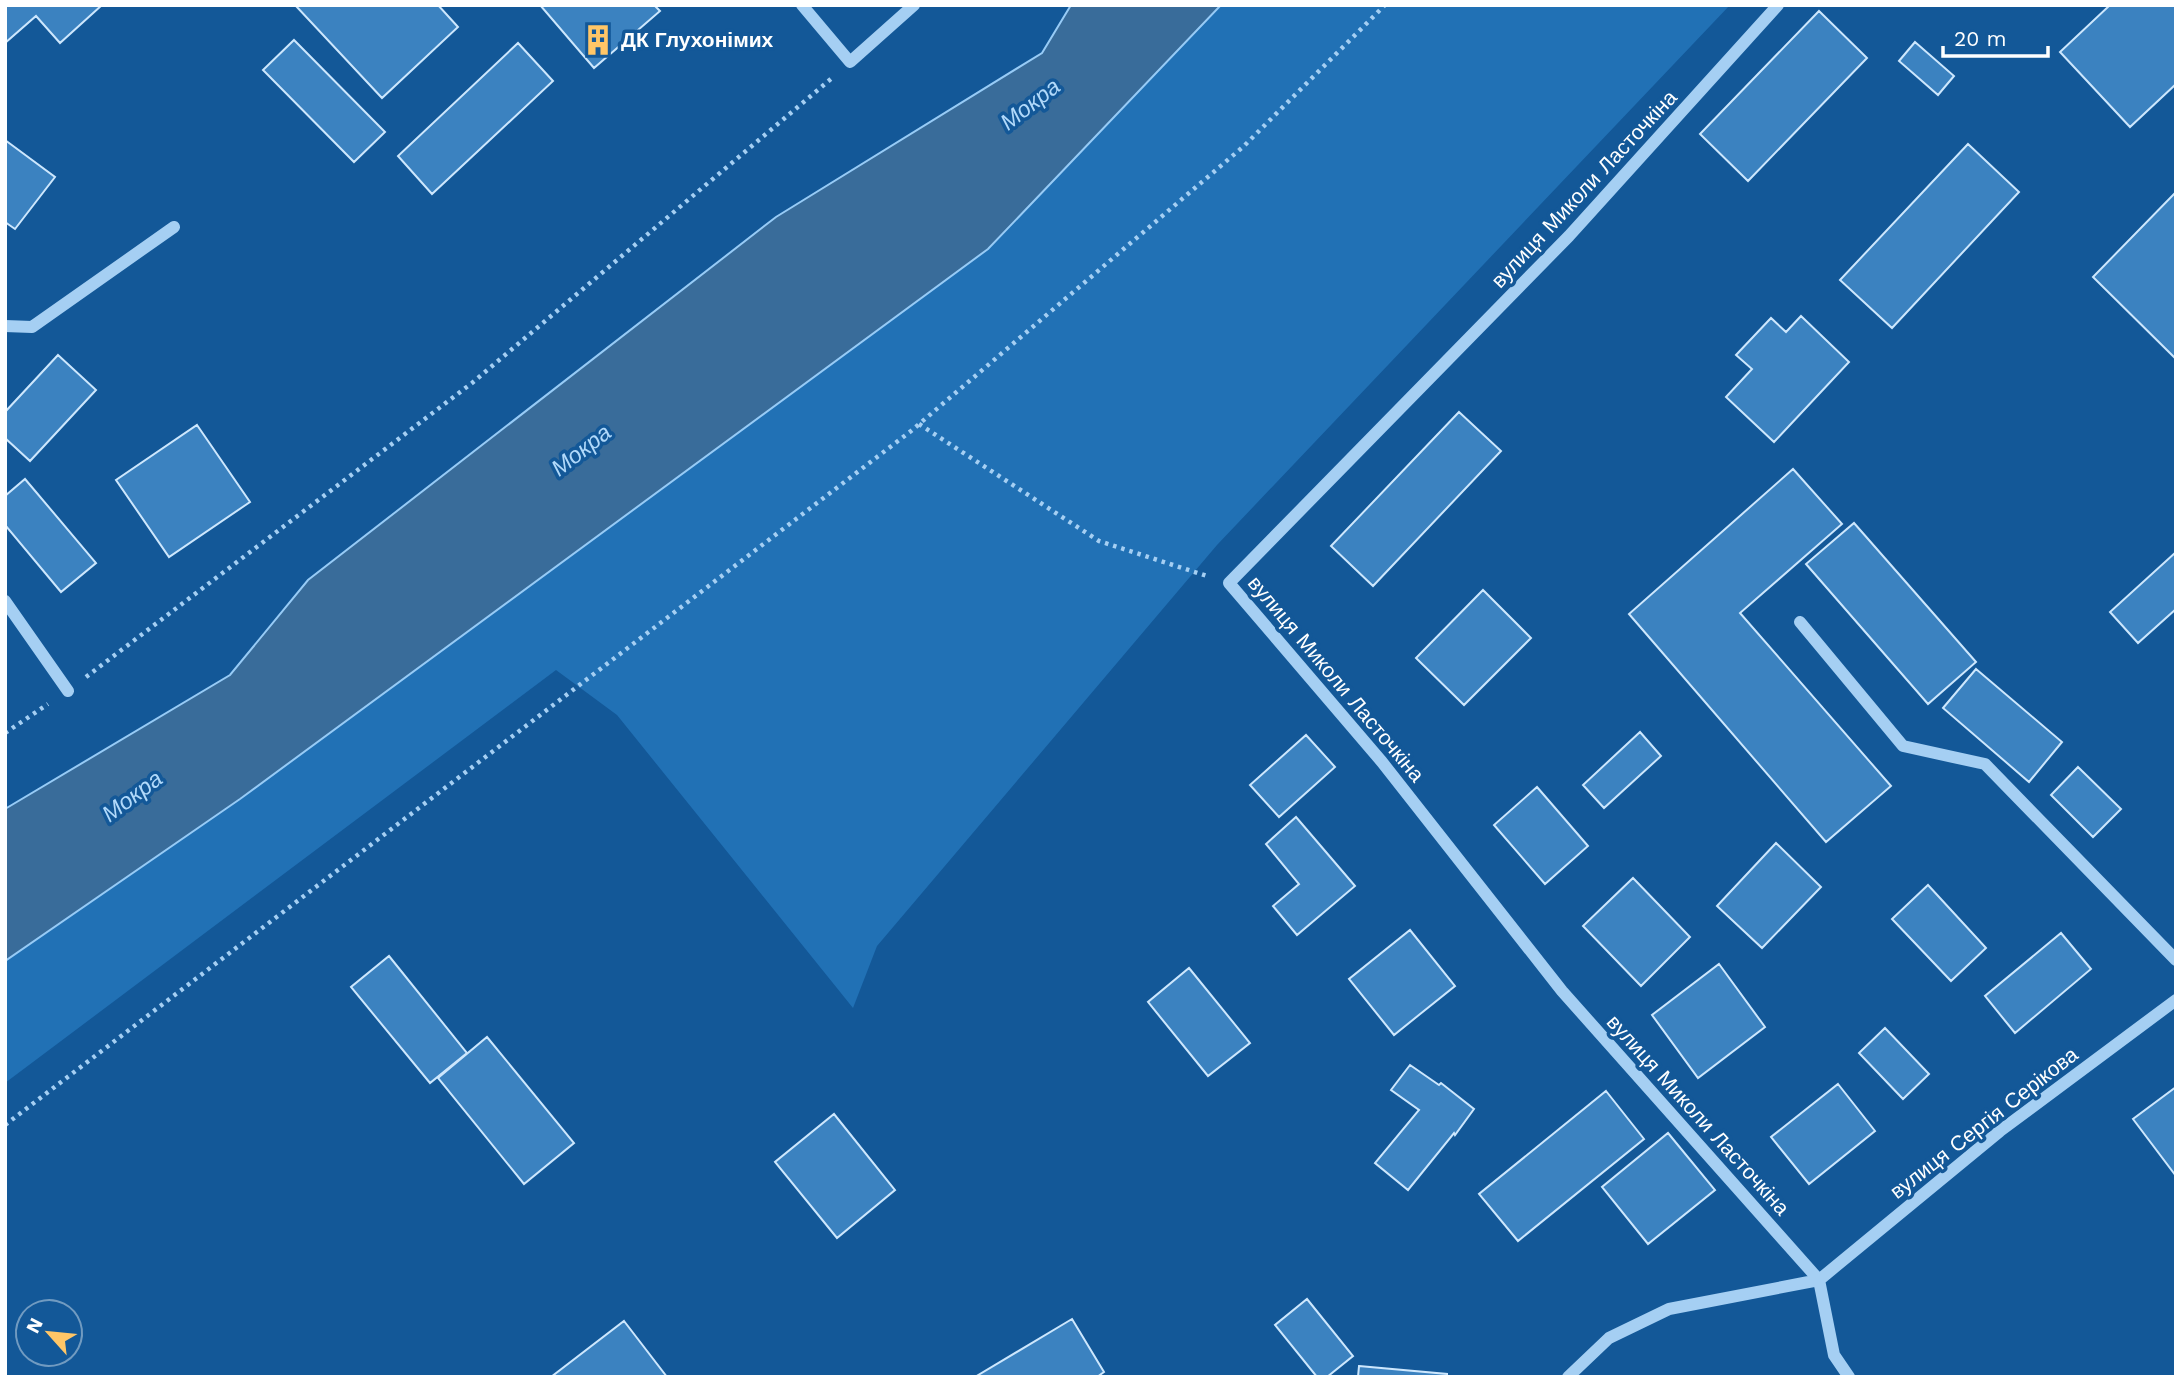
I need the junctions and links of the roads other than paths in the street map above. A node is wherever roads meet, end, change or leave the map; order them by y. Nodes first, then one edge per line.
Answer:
1 (802, 5) edge
2 (914, 5) edge
3 (1778, 5) edge
4 (174, 227) dead end
5 (5, 326) edge
6 (5, 601) edge
7 (1800, 622) dead end
8 (68, 691) road end
9 (2176, 960) edge
10 (2176, 1000) edge
11 (1819, 1280) junction
12 (1568, 1377) edge
13 (1849, 1377) edge

1 - 2 street
3 - 11 street, вулиця Миколи Ласточкіна
4 - 5 street
6 - 8 street
7 - 9 street
10 - 11 street, вулиця Сергія Серікова
11 - 12 street
11 - 13 street

